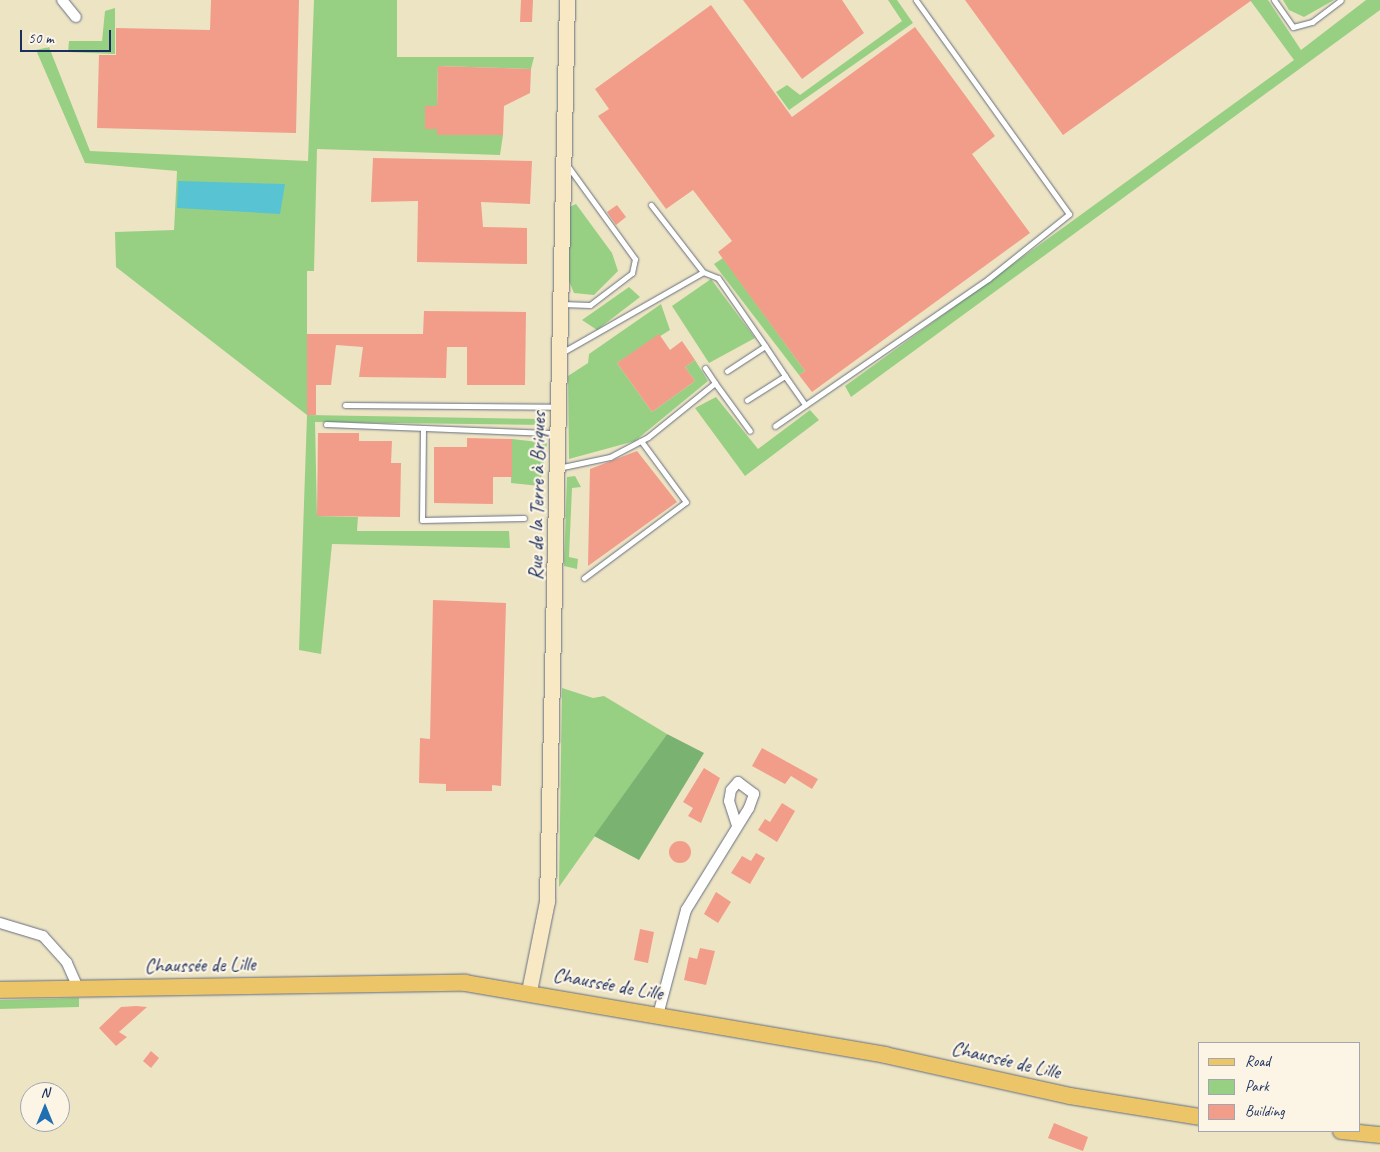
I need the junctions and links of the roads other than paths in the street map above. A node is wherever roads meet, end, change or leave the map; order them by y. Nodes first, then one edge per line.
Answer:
1 (62, 0) edge
2 (567, 0) edge
3 (916, 0) edge
4 (1274, 0) edge
5 (1341, 0) edge
6 (76, 17) dead end
7 (565, 161) junction
8 (651, 205) dead end
9 (703, 272) junction
10 (561, 304) junction
11 (765, 346) junction
12 (560, 353) junction
13 (705, 368) dead end
14 (727, 371) dead end
15 (785, 376) junction
16 (715, 383) junction
17 (747, 400) dead end
18 (345, 405) dead end
19 (805, 405) junction
20 (559, 408) junction
21 (326, 424) dead end
22 (775, 426) dead end
23 (423, 428) junction
24 (750, 431) dead end
25 (558, 434) junction
26 (641, 441) junction
27 (557, 468) junction
28 (524, 518) dead end
29 (584, 578) dead end
30 (737, 825) dead end
31 (0, 923) edge
32 (78, 988) junction
33 (0, 990) edge
34 (529, 991) junction
35 (658, 1015) junction
36 (1198, 1117) edge
37 (1354, 1132) edge
38 (1380, 1134) edge

1 - 6 street
2 - 7 main road, Rue de la Terre à Briques
3 - 19 lane
4 - 5 lane
7 - 10 main road, Rue de la Terre à Briques
7 - 10 lane
8 - 9 lane
9 - 11 lane
9 - 12 lane
10 - 12 main road, Rue de la Terre à Briques
11 - 14 lane
11 - 15 lane
12 - 20 main road, Rue de la Terre à Briques
13 - 16 lane
15 - 17 lane
15 - 19 lane
16 - 24 lane
16 - 26 lane
18 - 20 lane
19 - 22 lane
20 - 25 main road, Rue de la Terre à Briques
21 - 23 lane
23 - 25 lane
23 - 28 lane
25 - 27 main road, Rue de la Terre à Briques
26 - 27 lane
26 - 29 lane
27 - 34 main road, Rue de la Terre à Briques
30 - 35 street
31 - 32 street
32 - 33 main road, Chaussée de Lille
32 - 34 main road, Chaussée de Lille
34 - 35 main road, Chaussée de Lille
35 - 36 main road, Chaussée de Lille
37 - 38 main road

